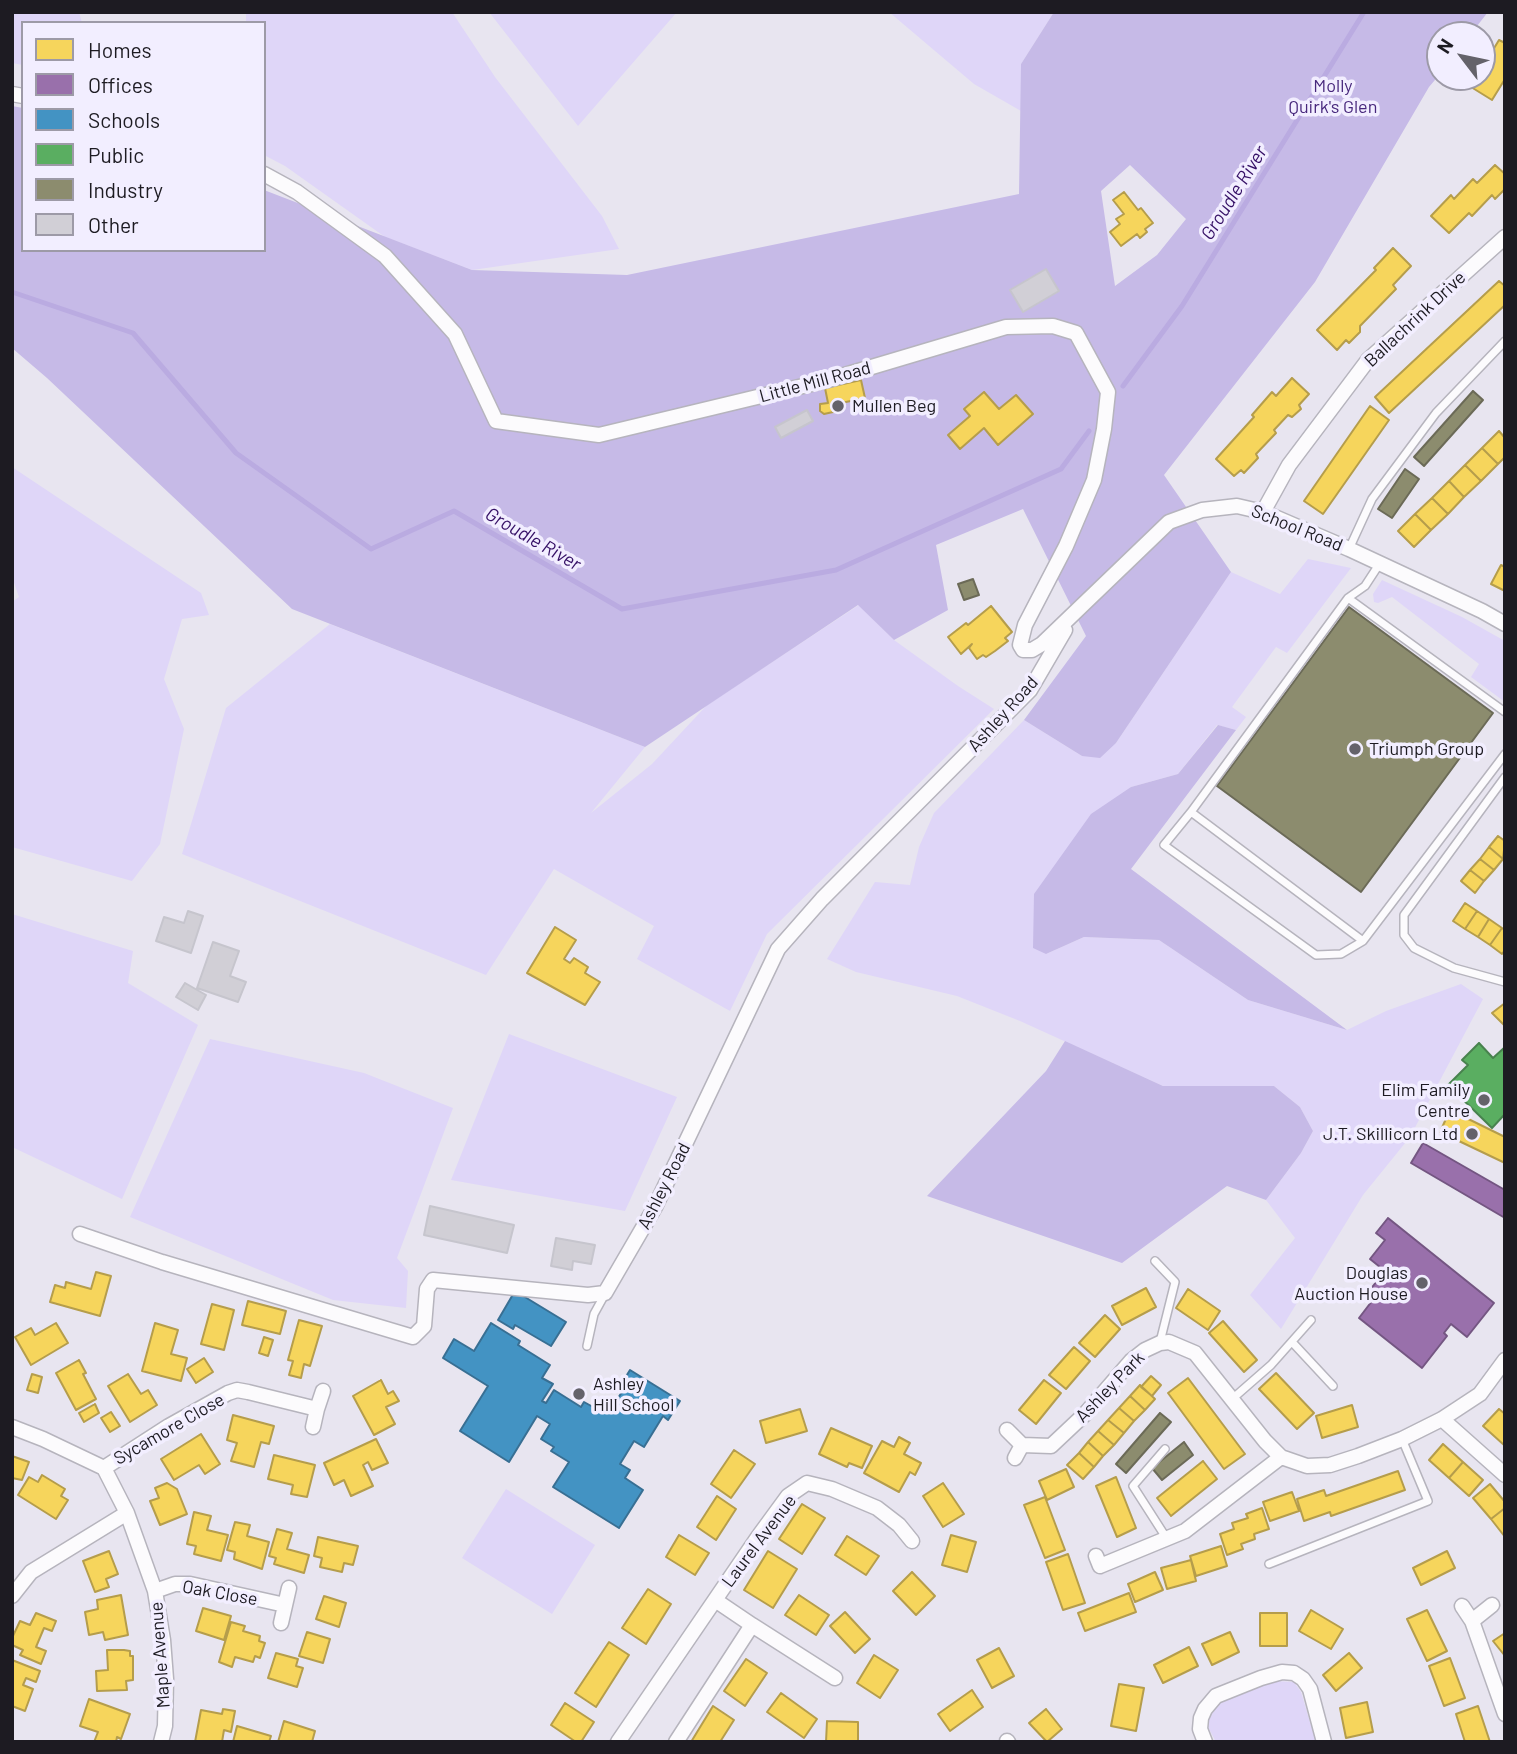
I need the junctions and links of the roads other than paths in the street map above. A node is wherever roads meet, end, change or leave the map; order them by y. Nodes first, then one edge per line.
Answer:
1 (266, 175) edge
2 (1505, 237) edge
3 (1505, 341) edge
4 (1263, 512) junction
5 (1349, 549) junction
6 (1380, 563) junction
7 (1348, 598) junction
8 (1072, 617) junction
9 (1505, 625) edge
10 (1505, 712) edge
11 (1505, 754) edge
12 (1505, 777) edge
13 (1191, 812) junction
14 (1363, 942) junction
15 (1505, 982) edge
16 (80, 1234) dead end
17 (1155, 1261) dead end
18 (605, 1293) junction
19 (1311, 1320) dead end
20 (1292, 1342) junction
21 (1160, 1343) junction
22 (587, 1346) dead end
23 (1505, 1360) edge
24 (1334, 1385) dead end
25 (323, 1391) dead end
26 (1230, 1401) junction
27 (317, 1409) junction
28 (1442, 1419) junction
29 (12, 1427) edge
30 (313, 1427) dead end
31 (1007, 1430) dead end
32 (1402, 1439) junction
33 (1165, 1449) dead end
34 (1281, 1457) junction
35 (104, 1468) junction
36 (1505, 1475) edge
37 (127, 1513) junction
38 (1167, 1540) junction
39 (912, 1541) dead end
40 (1096, 1556) dead end
41 (1269, 1564) dead end
42 (289, 1588) dead end
43 (155, 1591) junction
44 (12, 1596) edge
45 (715, 1600) junction
46 (285, 1605) junction
47 (1492, 1605) dead end
48 (1462, 1606) dead end
49 (1472, 1621) junction
50 (281, 1623) dead end
51 (752, 1625) junction
52 (835, 1678) dead end
53 (1505, 1714) edge
54 (161, 1742) edge
55 (618, 1742) edge
56 (676, 1742) edge
57 (1205, 1742) edge
58 (1324, 1742) edge

1 - 8 street, Little Mill Road
2 - 4 street, Ballachrink Drive
3 - 5 lane
4 - 5 street, School Road
4 - 8 street, School Road
5 - 6 street, School Road
6 - 7 lane
6 - 9 street, School Road
7 - 10 lane
7 - 13 lane
8 - 18 street, Ashley Road
11 - 14 lane
12 - 15 lane
13 - 14 lane
13 - 14 lane
16 - 18 street
17 - 21 lane
18 - 22 lane
19 - 20 lane
20 - 24 lane
20 - 26 lane
21 - 26 street, Ashley Park
21 - 31 street, Ashley Park
23 - 28 street
25 - 27 street
26 - 34 street, Ashley Park
27 - 30 street
27 - 35 street, Sycamore Close
28 - 32 street
28 - 36 street
29 - 35 street
32 - 34 street
32 - 41 lane
33 - 38 lane
34 - 38 street
35 - 37 street, Maple Avenue
37 - 43 street, Maple Avenue
37 - 44 street
38 - 40 street
39 - 45 street, Laurel Avenue
42 - 46 street
43 - 46 street, Oak Close
43 - 54 street, Maple Avenue
45 - 51 street, Laurel Avenue
45 - 55 street, Laurel Avenue
46 - 50 street
47 - 49 street
48 - 49 street
49 - 53 street
51 - 52 street, Laurel Avenue
51 - 56 street
57 - 58 street

